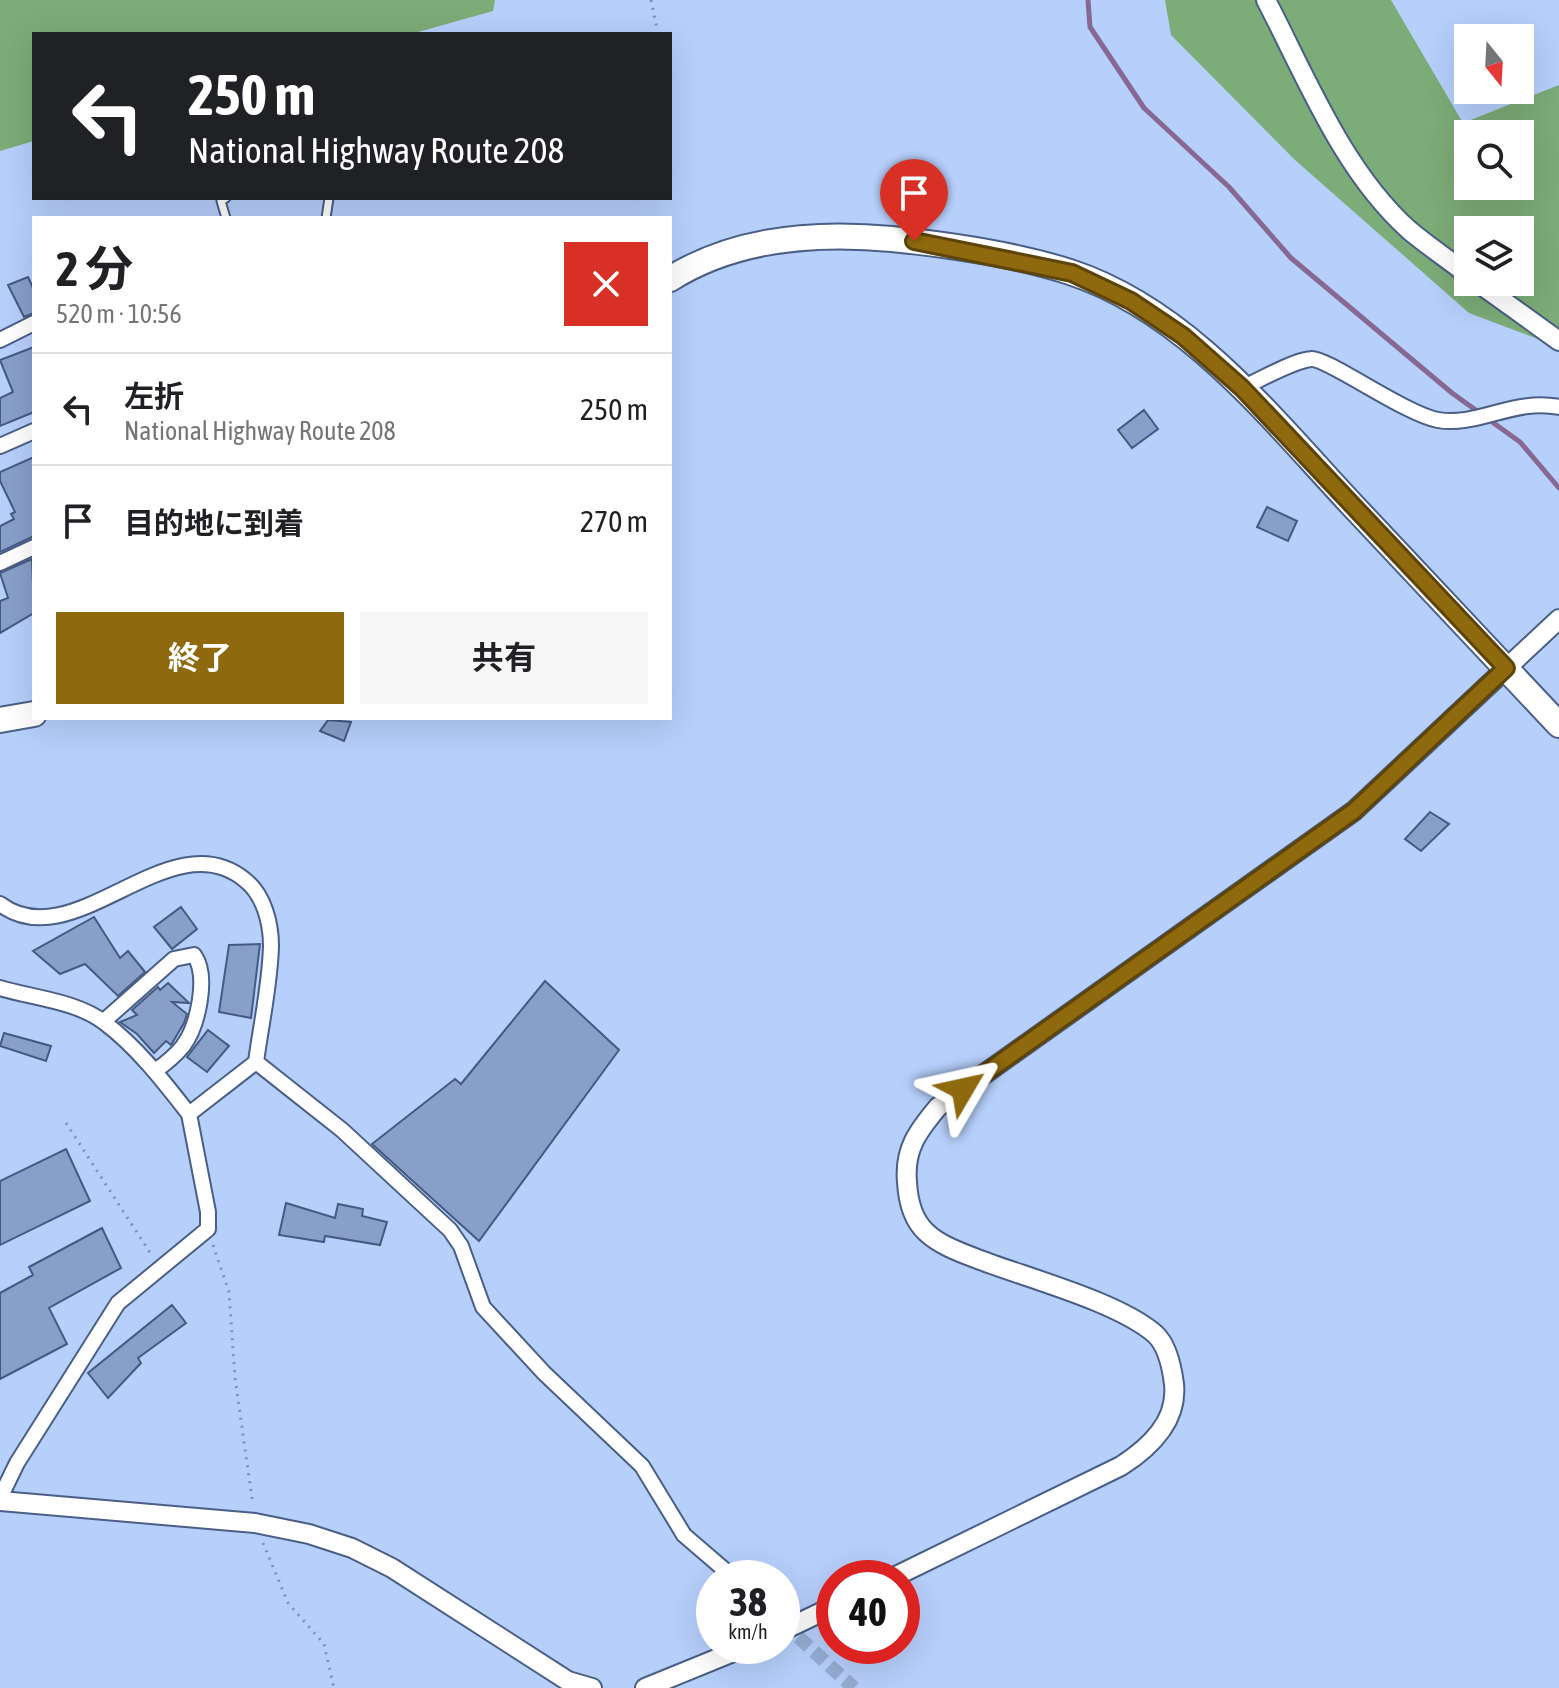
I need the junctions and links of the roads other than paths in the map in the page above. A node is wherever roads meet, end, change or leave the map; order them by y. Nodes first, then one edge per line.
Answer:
1 (1266, 0) edge
2 (1454, 264) edge
3 (672, 278) edge
4 (1496, 296) edge
5 (32, 324) edge
6 (0, 340) edge
7 (1559, 341) edge
8 (1242, 388) junction
9 (1559, 407) edge
10 (32, 432) edge
11 (0, 446) edge
12 (32, 548) edge
13 (0, 563) edge
14 (1559, 619) edge
15 (1506, 668) junction
16 (32, 714) edge
17 (0, 720) edge
18 (1559, 725) edge
19 (0, 904) edge
20 (0, 988) edge
21 (104, 1021) junction
22 (256, 1062) junction
23 (155, 1071) junction
24 (189, 1114) junction
25 (0, 1499) edge
26 (713, 1560) edge
27 (920, 1564) edge
28 (704, 1664) edge
29 (592, 1688) edge
30 (645, 1688) edge

1 - 2 street
3 - 8 highway
4 - 7 street
5 - 6 street
8 - 9 street
8 - 15 highway
10 - 11 street
12 - 13 street
14 - 15 street
15 - 18 highway
15 - 27 street
16 - 17 highway
19 - 22 street
20 - 21 street
21 - 23 street
21 - 23 street
22 - 24 street
22 - 26 street
23 - 24 street
24 - 25 street
25 - 29 street
28 - 30 street

